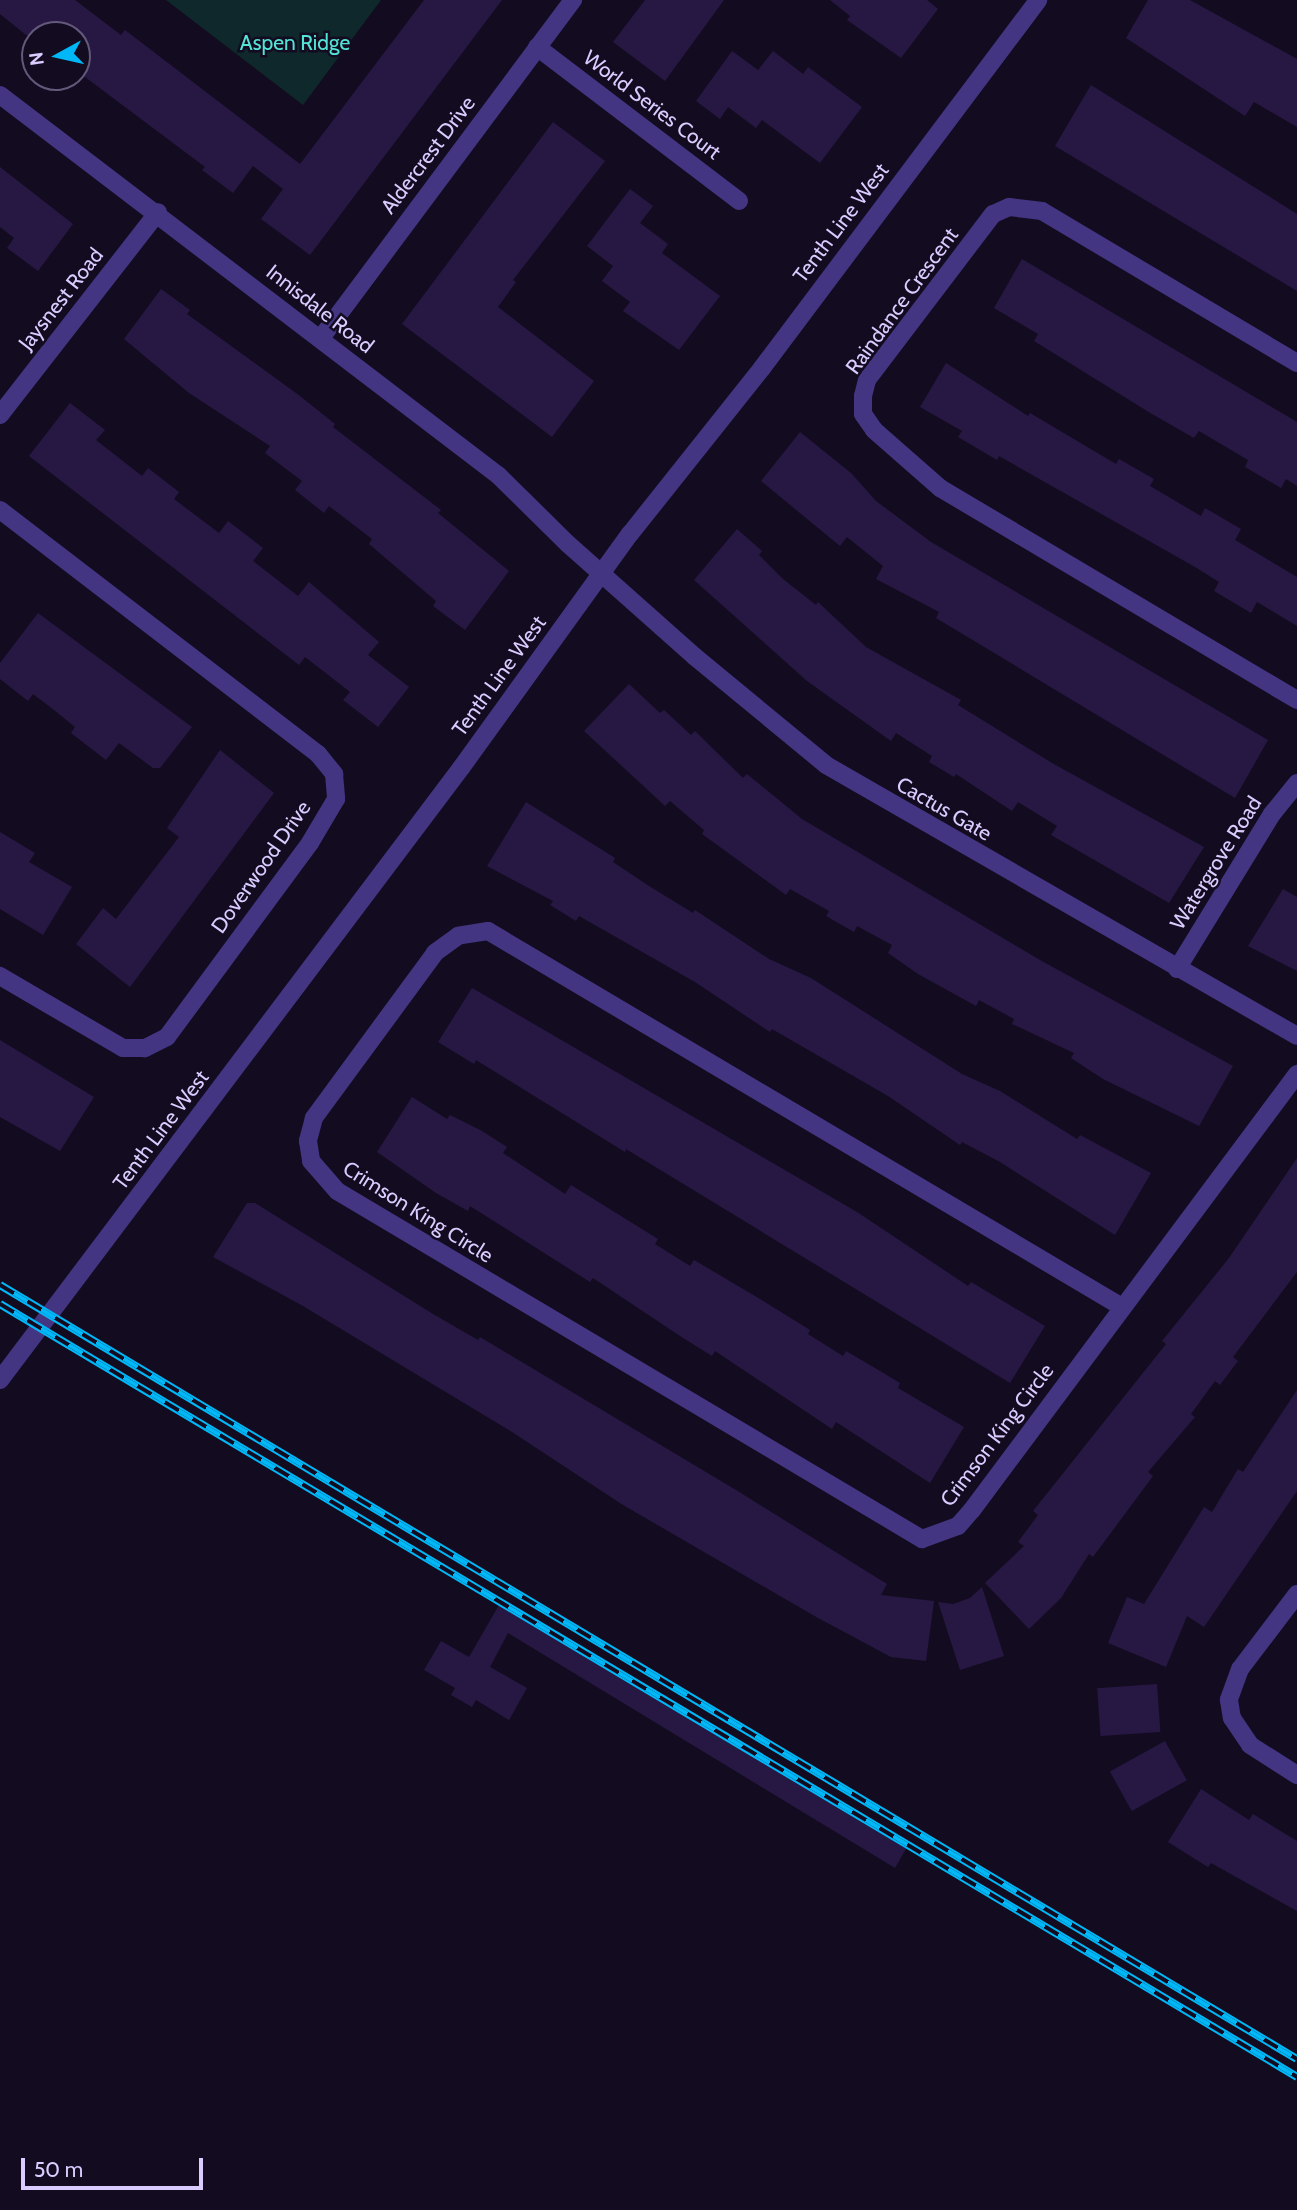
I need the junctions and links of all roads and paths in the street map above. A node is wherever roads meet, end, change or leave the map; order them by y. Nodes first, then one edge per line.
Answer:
1 (573, 0) edge
2 (1038, 0) edge
3 (537, 47) junction
4 (0, 95) edge
5 (739, 201) dead end
6 (158, 212) junction
7 (321, 338) junction
8 (1297, 363) edge
9 (0, 415) edge
10 (0, 510) edge
11 (601, 573) junction
12 (1297, 700) edge
13 (1297, 783) edge
14 (1177, 970) junction
15 (0, 976) edge
16 (1297, 1036) edge
17 (1297, 1074) edge
18 (1122, 1307) junction
19 (0, 1380) edge
20 (1297, 1594) edge
21 (1297, 1775) edge

1 - 3 street, Aldercrest Drive
2 - 11 street, Tenth Line West
3 - 5 street, World Series Court
3 - 7 street, Aldercrest Drive
4 - 6 street, Innisdale Road
6 - 7 street, Innisdale Road
6 - 9 street, Jaysnest Road
7 - 11 street, Innisdale Road
8 - 12 street, Raindance Crescent
10 - 15 street, Doverwood Drive
11 - 14 street, Cactus Gate
11 - 19 street, Tenth Line West
13 - 14 street, Watergrove Road
14 - 16 street, Cactus Gate
17 - 18 street
18 - 18 street, Crimson King Circle
20 - 21 street

